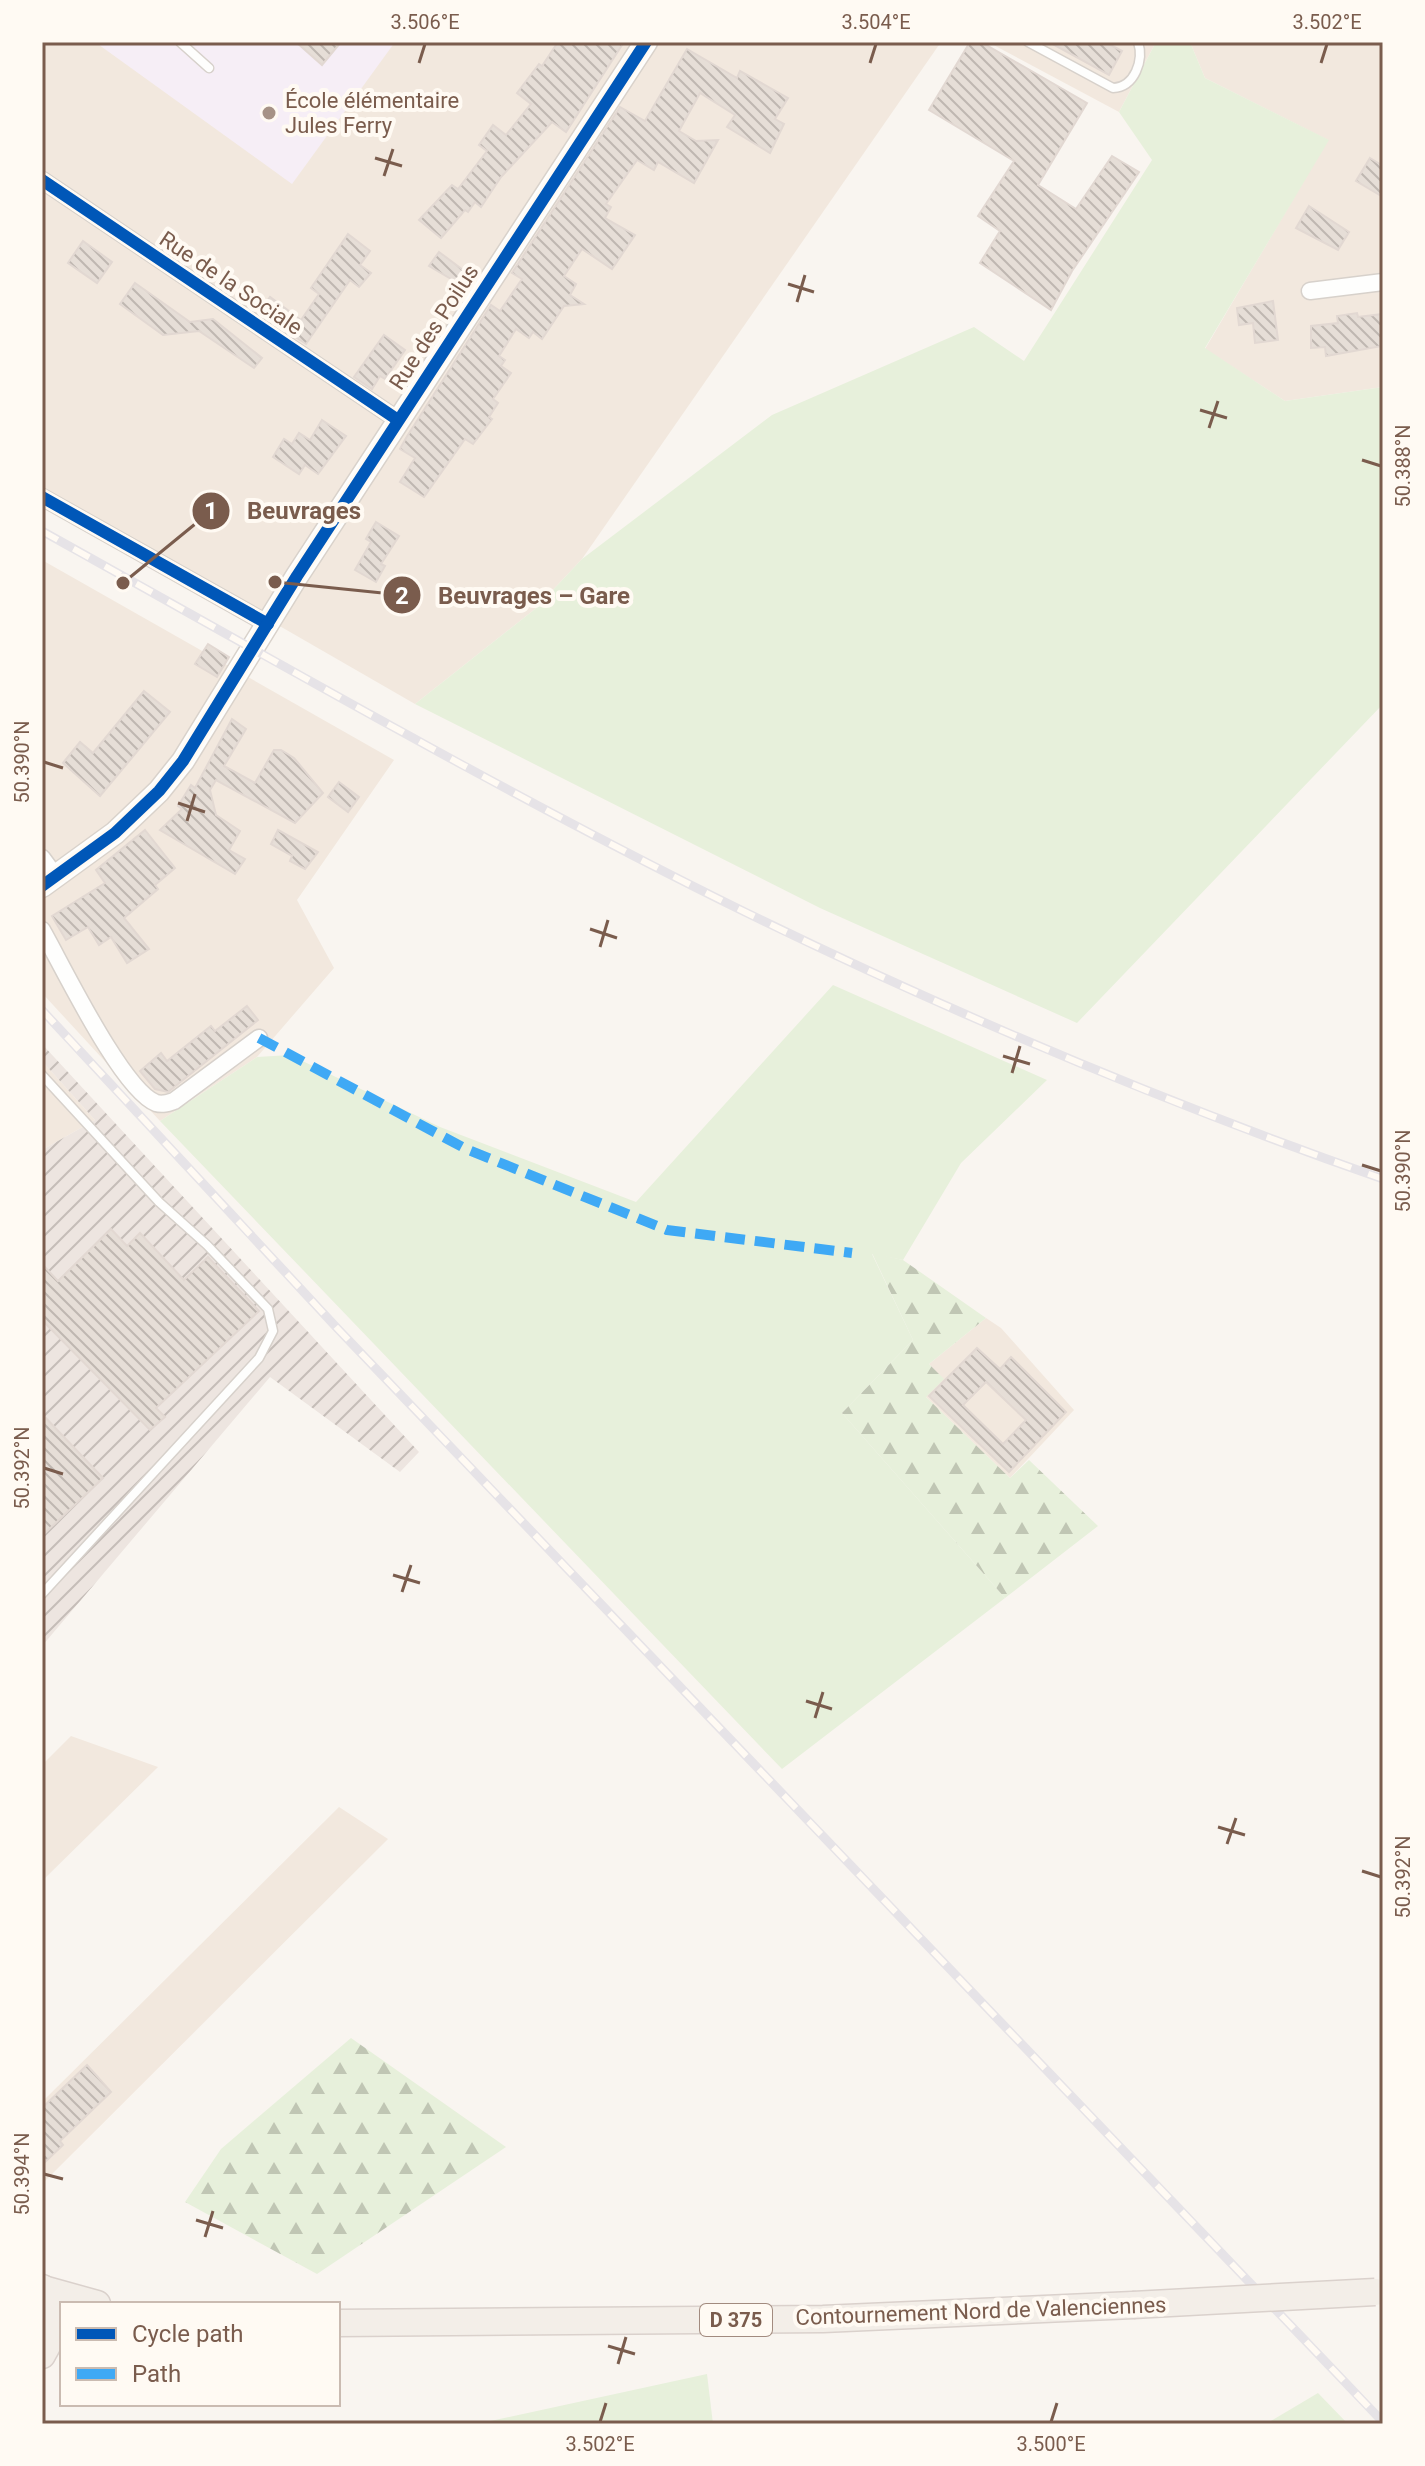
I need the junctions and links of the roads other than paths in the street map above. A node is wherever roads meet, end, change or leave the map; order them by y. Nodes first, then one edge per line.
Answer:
1 (180, 42) edge
2 (646, 42) edge
3 (1028, 42) edge
4 (1138, 42) edge
5 (209, 68) dead end
6 (42, 180) edge
7 (1383, 282) edge
8 (1310, 291) dead end
9 (398, 420) junction
10 (42, 497) edge
11 (268, 624) junction
12 (42, 858) edge
13 (49, 882) edge
14 (42, 930) edge
15 (259, 1038) dead end
16 (42, 1075) edge
17 (42, 1594) edge
18 (42, 2288) edge
19 (1379, 2292) edge
20 (90, 2302) edge
21 (340, 2323) edge
22 (51, 2346) edge

1 - 5 lane
2 - 9 street, Rue des Poilus
3 - 4 lane
6 - 9 street, Rue de la Sociale
7 - 8 street
9 - 11 street, Rue des Poilus
10 - 11 street
11 - 13 street, Rue des Poilus
12 - 13 street
14 - 15 street
16 - 17 lane
18 - 20 main road
18 - 22 main road
19 - 21 main road, Contournement Nord de Valenciennes / D 375, bridge

